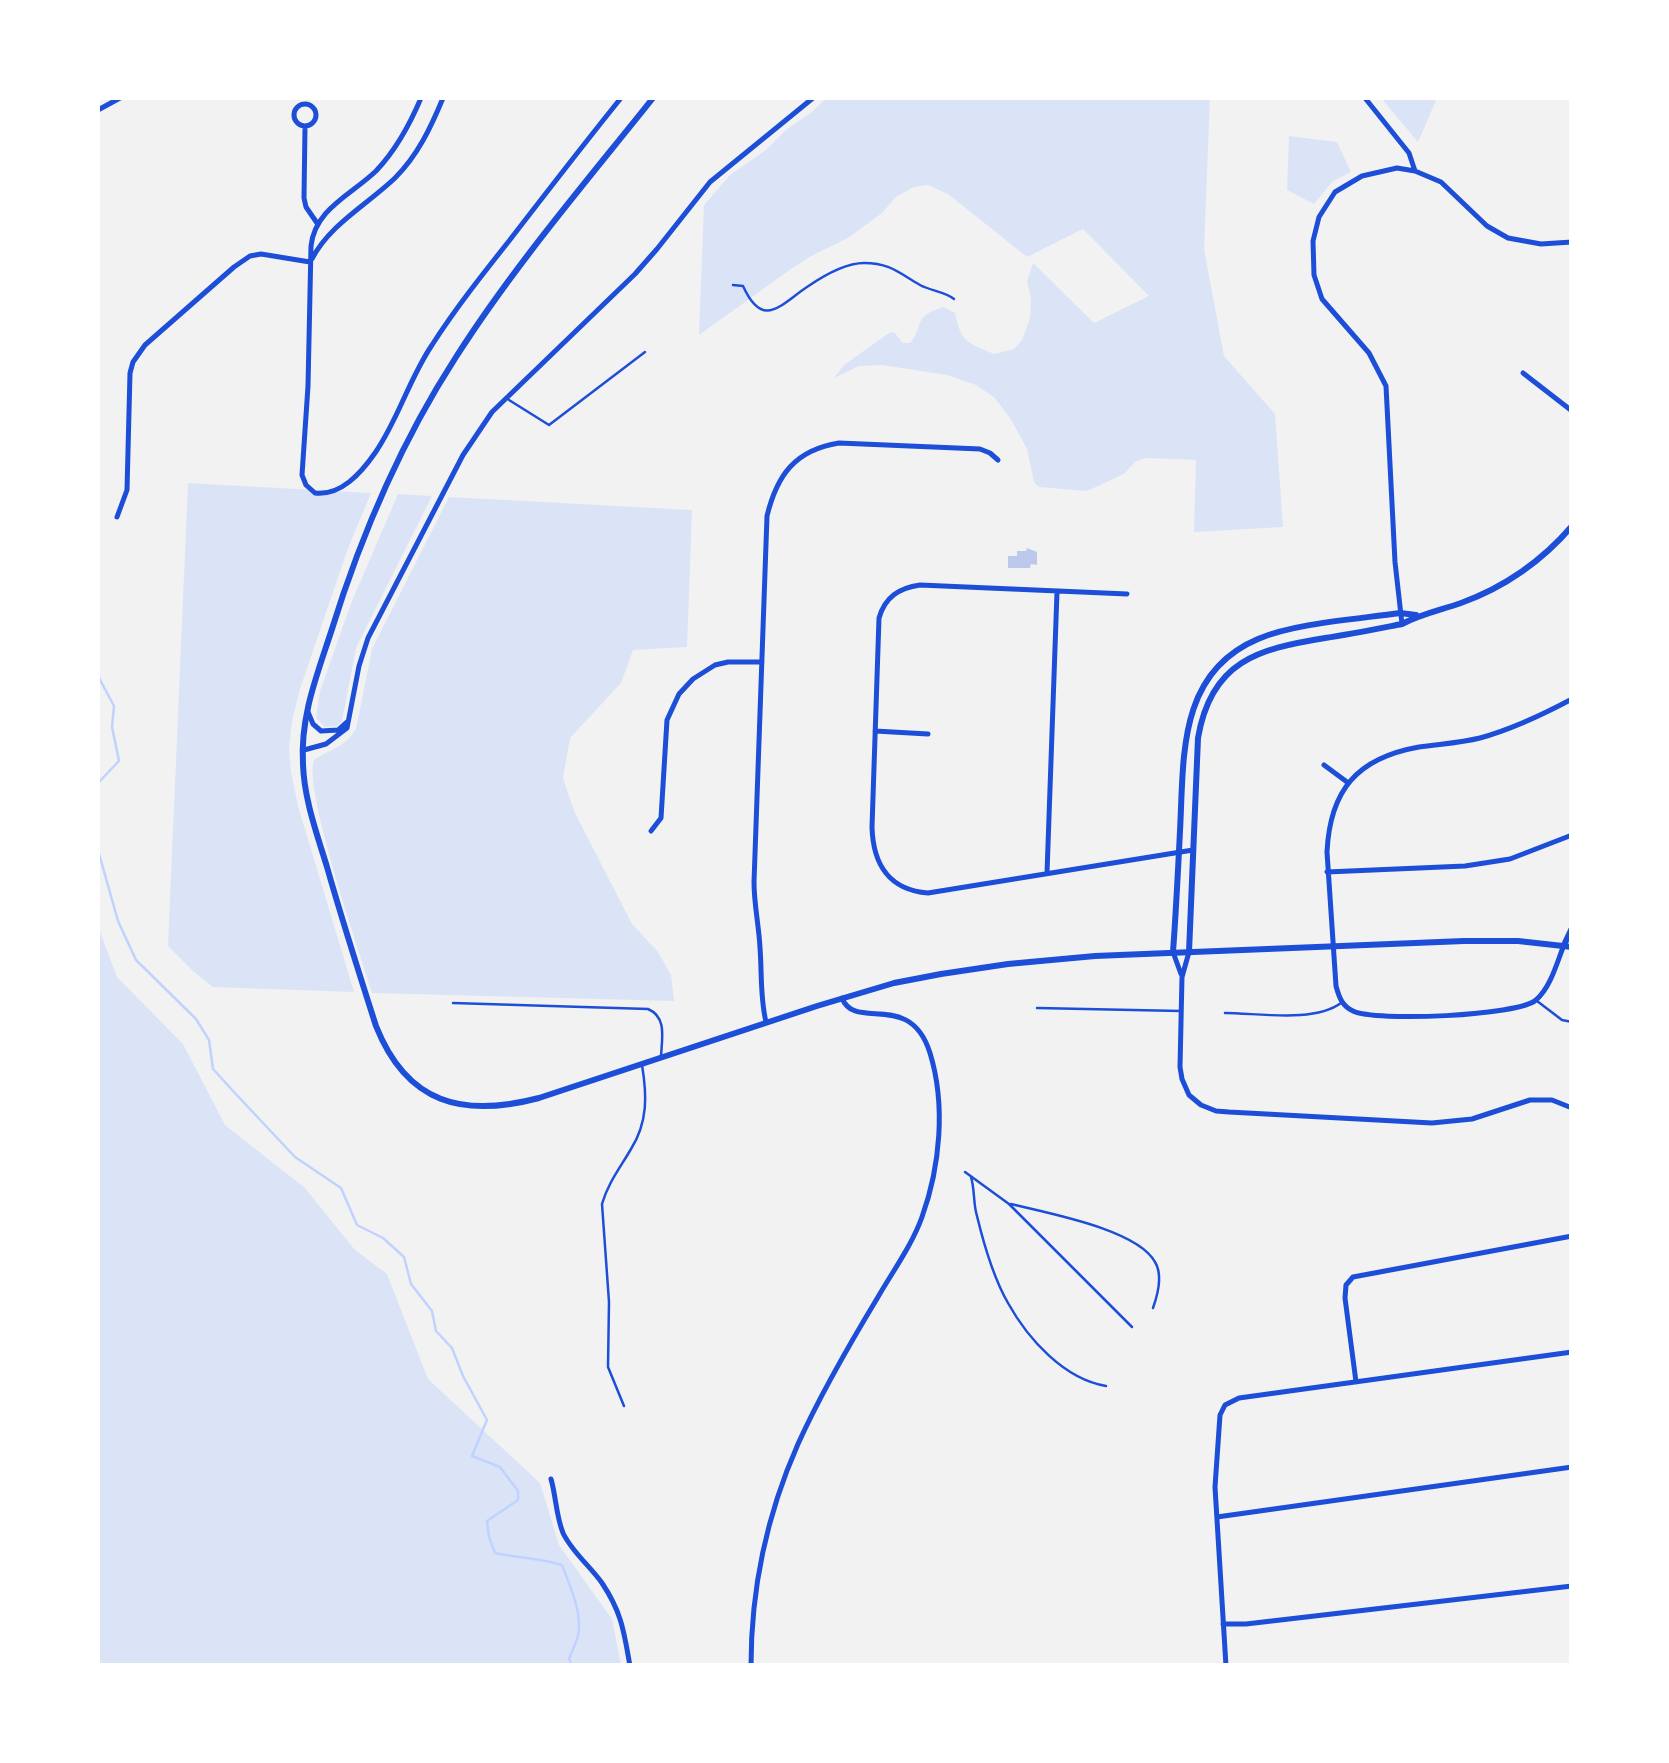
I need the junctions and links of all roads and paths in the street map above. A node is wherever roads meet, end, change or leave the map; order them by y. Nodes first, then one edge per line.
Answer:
1 (120, 98) edge
2 (422, 98) edge
3 (443, 98) edge
4 (621, 98) edge
5 (653, 98) edge
6 (813, 98) edge
7 (1365, 98) edge
8 (98, 110) edge
9 (305, 127) junction
10 (1416, 171) junction
11 (317, 223) junction
12 (1572, 242) edge
13 (310, 262) junction
14 (733, 285) dead end
15 (954, 299) dead end
16 (646, 352) dead end
17 (1523, 373) dead end
18 (506, 398) junction
19 (1572, 411) edge
20 (998, 460) dead end
21 (118, 517) dead end
22 (1572, 526) edge
23 (1057, 592) junction
24 (1128, 594) dead end
25 (1400, 613) junction
26 (1418, 616) junction
27 (1402, 624) junction
28 (762, 662) junction
29 (1572, 698) edge
30 (352, 708) junction
31 (307, 710) junction
32 (876, 731) junction
33 (928, 734) dead end
34 (302, 750) junction
35 (1324, 765) dead end
36 (1346, 782) junction
37 (650, 832) dead end
38 (1572, 835) edge
39 (1193, 850) junction
40 (1179, 852) junction
41 (1327, 872) junction
42 (1047, 873) junction
43 (1572, 928) edge
44 (1568, 946) edge
45 (1332, 947) junction
46 (1174, 952) junction
47 (1189, 952) junction
48 (1182, 977) junction
49 (842, 998) junction
50 (1536, 1000) junction
51 (1342, 1002) junction
52 (453, 1003) dead end
53 (1036, 1008) dead end
54 (1182, 1011) junction
55 (1225, 1013) dead end
56 (766, 1022) junction
57 (1572, 1022) edge
58 (661, 1057) junction
59 (642, 1063) junction
60 (1572, 1108) edge
61 (966, 1172) dead end
62 (972, 1178) junction
63 (1009, 1204) junction
64 (1572, 1236) edge
65 (1154, 1308) dead end
66 (1132, 1327) dead end
67 (1572, 1352) edge
68 (1356, 1382) junction
69 (1106, 1386) dead end
70 (624, 1406) dead end
71 (1572, 1467) edge
72 (551, 1479) dead end
73 (1217, 1517) junction
74 (1572, 1586) edge
75 (1223, 1624) junction
76 (630, 1666) edge
77 (752, 1666) edge
78 (1226, 1666) edge

1 - 8 street
2 - 11 street
3 - 13 street
4 - 13 street
5 - 31 main road
6 - 18 street
7 - 10 street
9 - 9 street
9 - 11 street
10 - 12 street
10 - 25 street
11 - 13 street
13 - 21 street
14 - 15 path
16 - 18 lane
17 - 19 street
18 - 30 street
20 - 28 street
22 - 26 main road
23 - 24 street
23 - 32 street
23 - 42 street
25 - 26 main road
25 - 27 street
25 - 40 main road
26 - 27 main road
27 - 39 main road
28 - 37 street
28 - 56 street
29 - 36 street
30 - 31 street
30 - 34 street
31 - 34 main road
32 - 33 street
32 - 42 street
34 - 59 main road
35 - 36 street
36 - 41 street
38 - 41 street
39 - 40 street
39 - 47 main road
40 - 42 street
40 - 46 main road
41 - 45 street
43 - 44 main road
44 - 45 main road
44 - 50 street
45 - 47 main road
45 - 51 street
46 - 47 main road
46 - 48 street
46 - 49 main road
47 - 48 street
48 - 54 street
49 - 56 main road
49 - 77 street
50 - 51 street
50 - 57 lane
51 - 55 lane
52 - 58 lane
53 - 54 lane
54 - 60 street
56 - 58 main road
58 - 59 main road
59 - 70 lane
61 - 62 path
62 - 63 path
62 - 69 path
63 - 65 path
63 - 66 path
64 - 68 street
67 - 68 street
68 - 73 street
71 - 73 street
72 - 76 street
73 - 75 street
74 - 75 street
75 - 78 street

